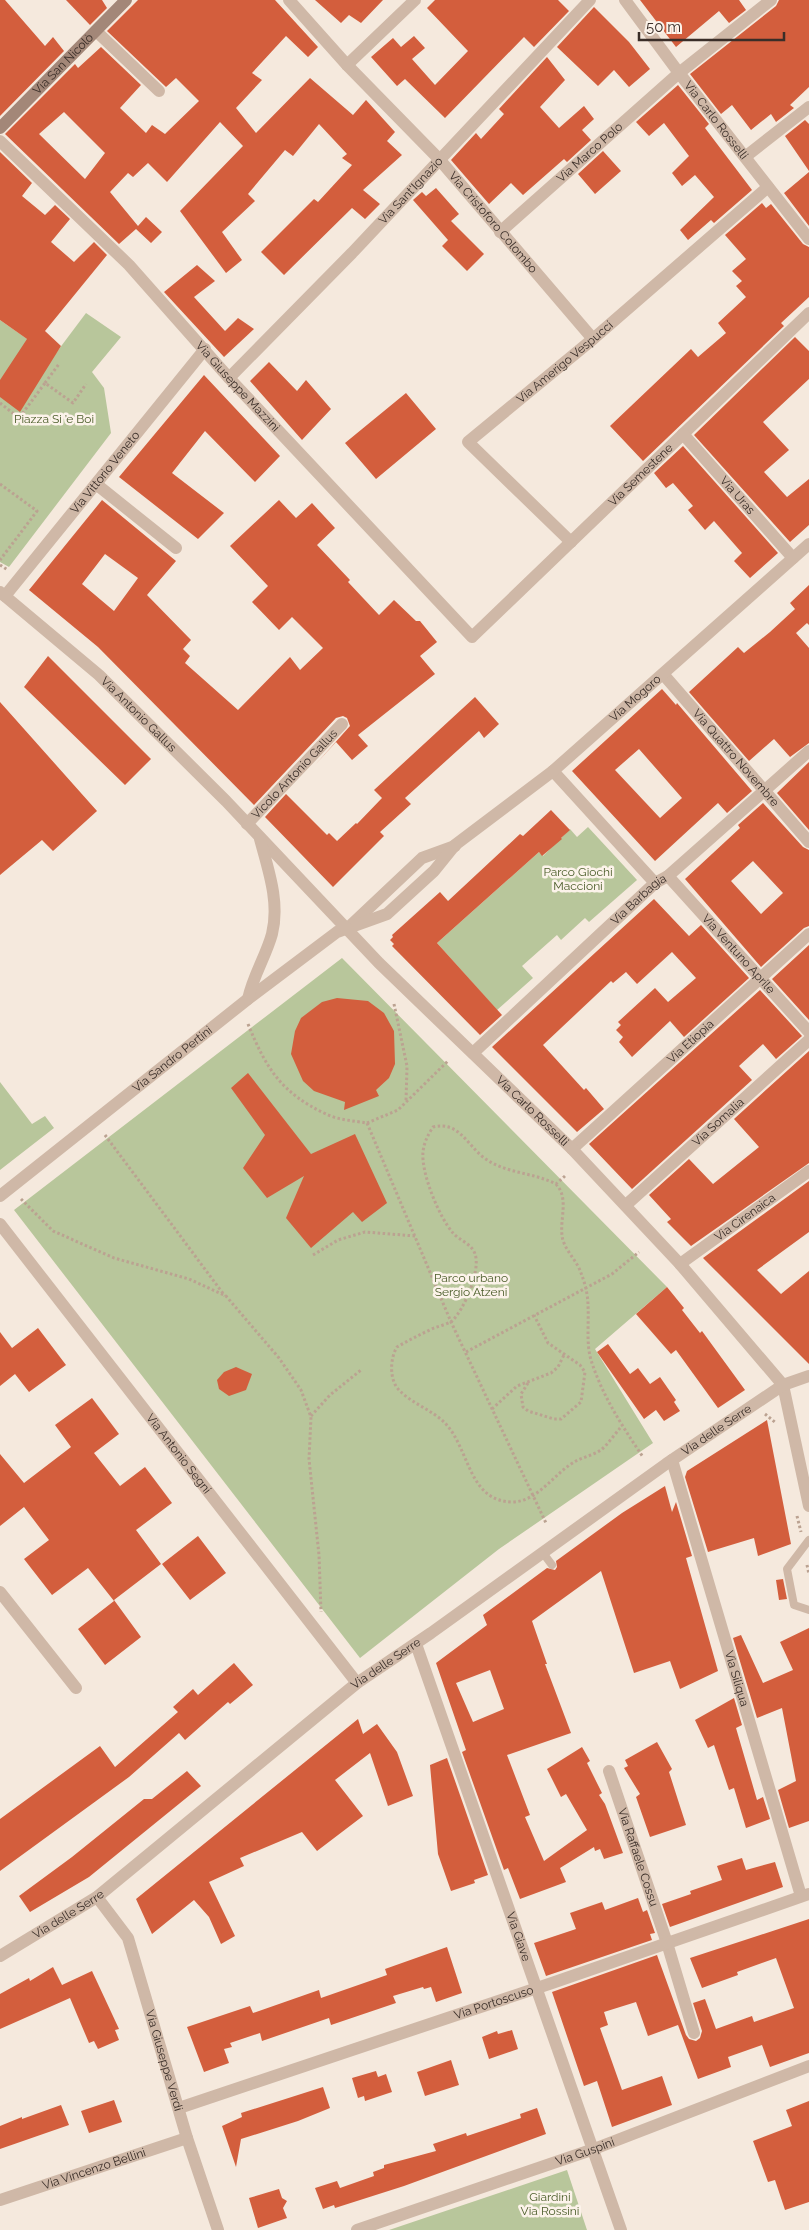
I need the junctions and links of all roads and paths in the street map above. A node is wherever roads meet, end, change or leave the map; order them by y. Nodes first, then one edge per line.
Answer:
1 (126, 0) edge
2 (289, 0) edge
3 (415, 0) edge
4 (590, 0) edge
5 (625, 0) edge
6 (771, 0) edge
7 (96, 31) junction
8 (347, 65) junction
9 (679, 73) junction
10 (158, 91) dead end
11 (809, 107) edge
12 (0, 128) edge
13 (0, 141) edge
14 (745, 157) junction
15 (439, 159) junction
16 (768, 187) junction
17 (500, 232) junction
18 (809, 239) edge
19 (809, 313) edge
20 (593, 340) junction
21 (205, 349) junction
22 (59, 364) dead end
23 (230, 378) junction
24 (45, 383) junction
25 (86, 384) dead end
26 (0, 403) edge
27 (683, 434) junction
28 (0, 484) edge
29 (96, 484) junction
30 (571, 542) junction
31 (809, 544) edge
32 (176, 548) dead end
33 (793, 558) junction
34 (0, 560) edge
35 (2, 594) edge
36 (472, 637) joint
37 (663, 674) junction
38 (342, 724) dead end
39 (809, 751) edge
40 (553, 771) junction
41 (765, 792) junction
42 (247, 824) junction
43 (260, 836) junction
44 (809, 842) edge
45 (455, 845) junction
46 (269, 846) joint
47 (668, 876) junction
48 (655, 883) junction
49 (348, 928) junction
50 (809, 934) edge
51 (760, 978) junction
52 (248, 999) junction
53 (394, 1004) dead end
54 (248, 1024) dead end
55 (809, 1032) edge
56 (809, 1040) edge
57 (473, 1053) junction
58 (449, 1060) dead end
59 (406, 1102) junction
60 (368, 1123) junction
61 (105, 1135) dead end
62 (572, 1149) junction
63 (809, 1171) edge
64 (565, 1176) dead end
65 (556, 1184) junction
66 (0, 1196) edge
67 (21, 1199) dead end
68 (626, 1205) junction
69 (0, 1224) edge
70 (415, 1236) junction
71 (639, 1252) dead end
72 (313, 1255) dead end
73 (680, 1264) junction
74 (585, 1288) junction
75 (226, 1296) junction
76 (534, 1315) junction
77 (451, 1322) junction
78 (466, 1352) junction
79 (564, 1355) junction
80 (594, 1368) junction
81 (361, 1370) dead end
82 (585, 1372) junction
83 (809, 1376) edge
84 (528, 1383) junction
85 (783, 1386) junction
86 (492, 1409) junction
87 (311, 1416) junction
88 (621, 1427) junction
89 (643, 1457) dead end
90 (672, 1460) junction
91 (533, 1495) junction
92 (809, 1506) edge
93 (546, 1523) dead end
94 (809, 1540) edge
95 (543, 1552) junction
96 (552, 1565) dead end
97 (0, 1592) edge
98 (809, 1610) edge
99 (321, 1615) dead end
100 (416, 1644) junction
101 (357, 1684) junction
102 (76, 1688) dead end
103 (609, 1771) dead end
104 (805, 1895) edge
105 (97, 1897) junction
106 (667, 1943) junction
107 (0, 1956) edge
108 (538, 1988) junction
109 (694, 2033) dead end
110 (809, 2066) edge
111 (179, 2108) junction
112 (187, 2138) junction
113 (594, 2149) junction
114 (0, 2200) edge
115 (218, 2230) edge
116 (357, 2230) edge
117 (621, 2230) edge

1 - 7 main road, Via San Nicolò
2 - 8 street, Via Cristoforo Colombo
3 - 8 street
4 - 15 street, Via Sant'Ignazio
5 - 9 street, Via Carlo Rosselli
6 - 9 street, Via Marco Polo
7 - 10 street
7 - 12 main road, Via San Nicolò
8 - 15 street, Via Cristoforo Colombo
9 - 14 street, Via Carlo Rosselli
9 - 17 street, Via Marco Polo
11 - 14 street
13 - 21 street, Via Giuseppe Mazzini
14 - 16 street, Via Carlo Rosselli
15 - 17 street, Via Cristoforo Colombo
15 - 23 street, Via Sant'Ignazio
16 - 18 street, Via Carlo Rosselli
16 - 20 street, Via Amerigo Vespucci
17 - 20 street, Via Cristoforo Colombo
19 - 27 street, Via Semestene
20 - 30 street, Via Amerigo Vespucci
21 - 23 street, Via Giuseppe Mazzini
21 - 29 street, Via Vittorio Veneto
22 - 24 path
23 - 36 street, Via Giuseppe Mazzini
24 - 25 path
24 - 26 path
27 - 30 street, Via Semestene
27 - 33 street, Via Uras
28 - 34 path
29 - 32 street
29 - 35 street, Via Vittorio Veneto
30 - 36 street, Via Semestene
31 - 33 street, Via Mogoro
33 - 37 street, Via Mogoro
35 - 42 street, Via Antonio Gallus
37 - 40 street, Via Mogoro
37 - 41 street, Via Quattro Novembre
38 - 42 street, Vicolo Antonio Gallus
39 - 41 street, Via Barbagia
40 - 45 street, Via Mogoro
40 - 48 street
41 - 44 street, Via Quattro Novembre
41 - 47 street, Via Barbagia
42 - 43 street, Via Antonio Gallus
43 - 46 street, Via Antonio Gallus
43 - 52 street
45 - 49 street, Via Mogoro
45 - 49 street, Via Mogoro
46 - 49 street, Via Carlo Rosselli
47 - 48 street, Via Barbagia
47 - 51 street, Via Ventuno Aprile
48 - 57 street, Via Barbagia
49 - 52 street, Via Sandro Pertini
49 - 57 street, Via Carlo Rosselli
50 - 51 street, Via Etiopia
51 - 55 street, Via Ventuno Aprile
51 - 62 street, Via Etiopia
52 - 66 street, Via Sandro Pertini
53 - 59 path
54 - 60 path
56 - 68 street, Via Somalia
57 - 62 street, Via Carlo Rosselli
58 - 59 path
59 - 60 path
60 - 70 path
61 - 75 path
62 - 68 street, Via Carlo Rosselli
63 - 73 street, Via Cirenaica
64 - 65 path
65 - 74 path
65 - 77 path
67 - 75 path
68 - 73 street, Via Carlo Rosselli
69 - 101 street, Via Antonio Segni
70 - 72 path
70 - 77 path
71 - 74 path
73 - 85 street, Via Carlo Rosselli
74 - 76 path
74 - 80 path
75 - 87 path
76 - 78 path
76 - 79 path
77 - 78 path
77 - 91 path
78 - 86 path
79 - 82 path
79 - 84 path
80 - 82 path
80 - 88 path
81 - 87 path
82 - 84 path
83 - 85 street, Via delle Serre
84 - 86 path
85 - 90 street, Via delle Serre
85 - 92 street
86 - 91 path
87 - 99 path
88 - 89 path
88 - 91 path
90 - 95 street, Via delle Serre
90 - 104 street, Via Siliqua
91 - 93 path
94 - 98 lane
95 - 96 lane
95 - 100 street, Via delle Serre
97 - 102 street
100 - 101 street, Via delle Serre
100 - 108 street, Via Giave
101 - 105 street, Via delle Serre
103 - 106 street, Via Raffaele Cossu
104 - 106 street, Via Portoscuso
105 - 107 street, Via delle Serre
105 - 111 street, Via Giuseppe Verdi
106 - 108 street, Via Portoscuso
106 - 109 street, Via Raffaele Cossu
108 - 111 street, Via Portoscuso
108 - 113 street, Via Giave
110 - 113 street, Via Guspini
111 - 112 street, Via Giuseppe Verdi
112 - 114 street, Via Vincenzo Bellini
112 - 115 street, Via Giuseppe Verdi
113 - 116 street, Via Guspini
113 - 117 street, Via Giave

